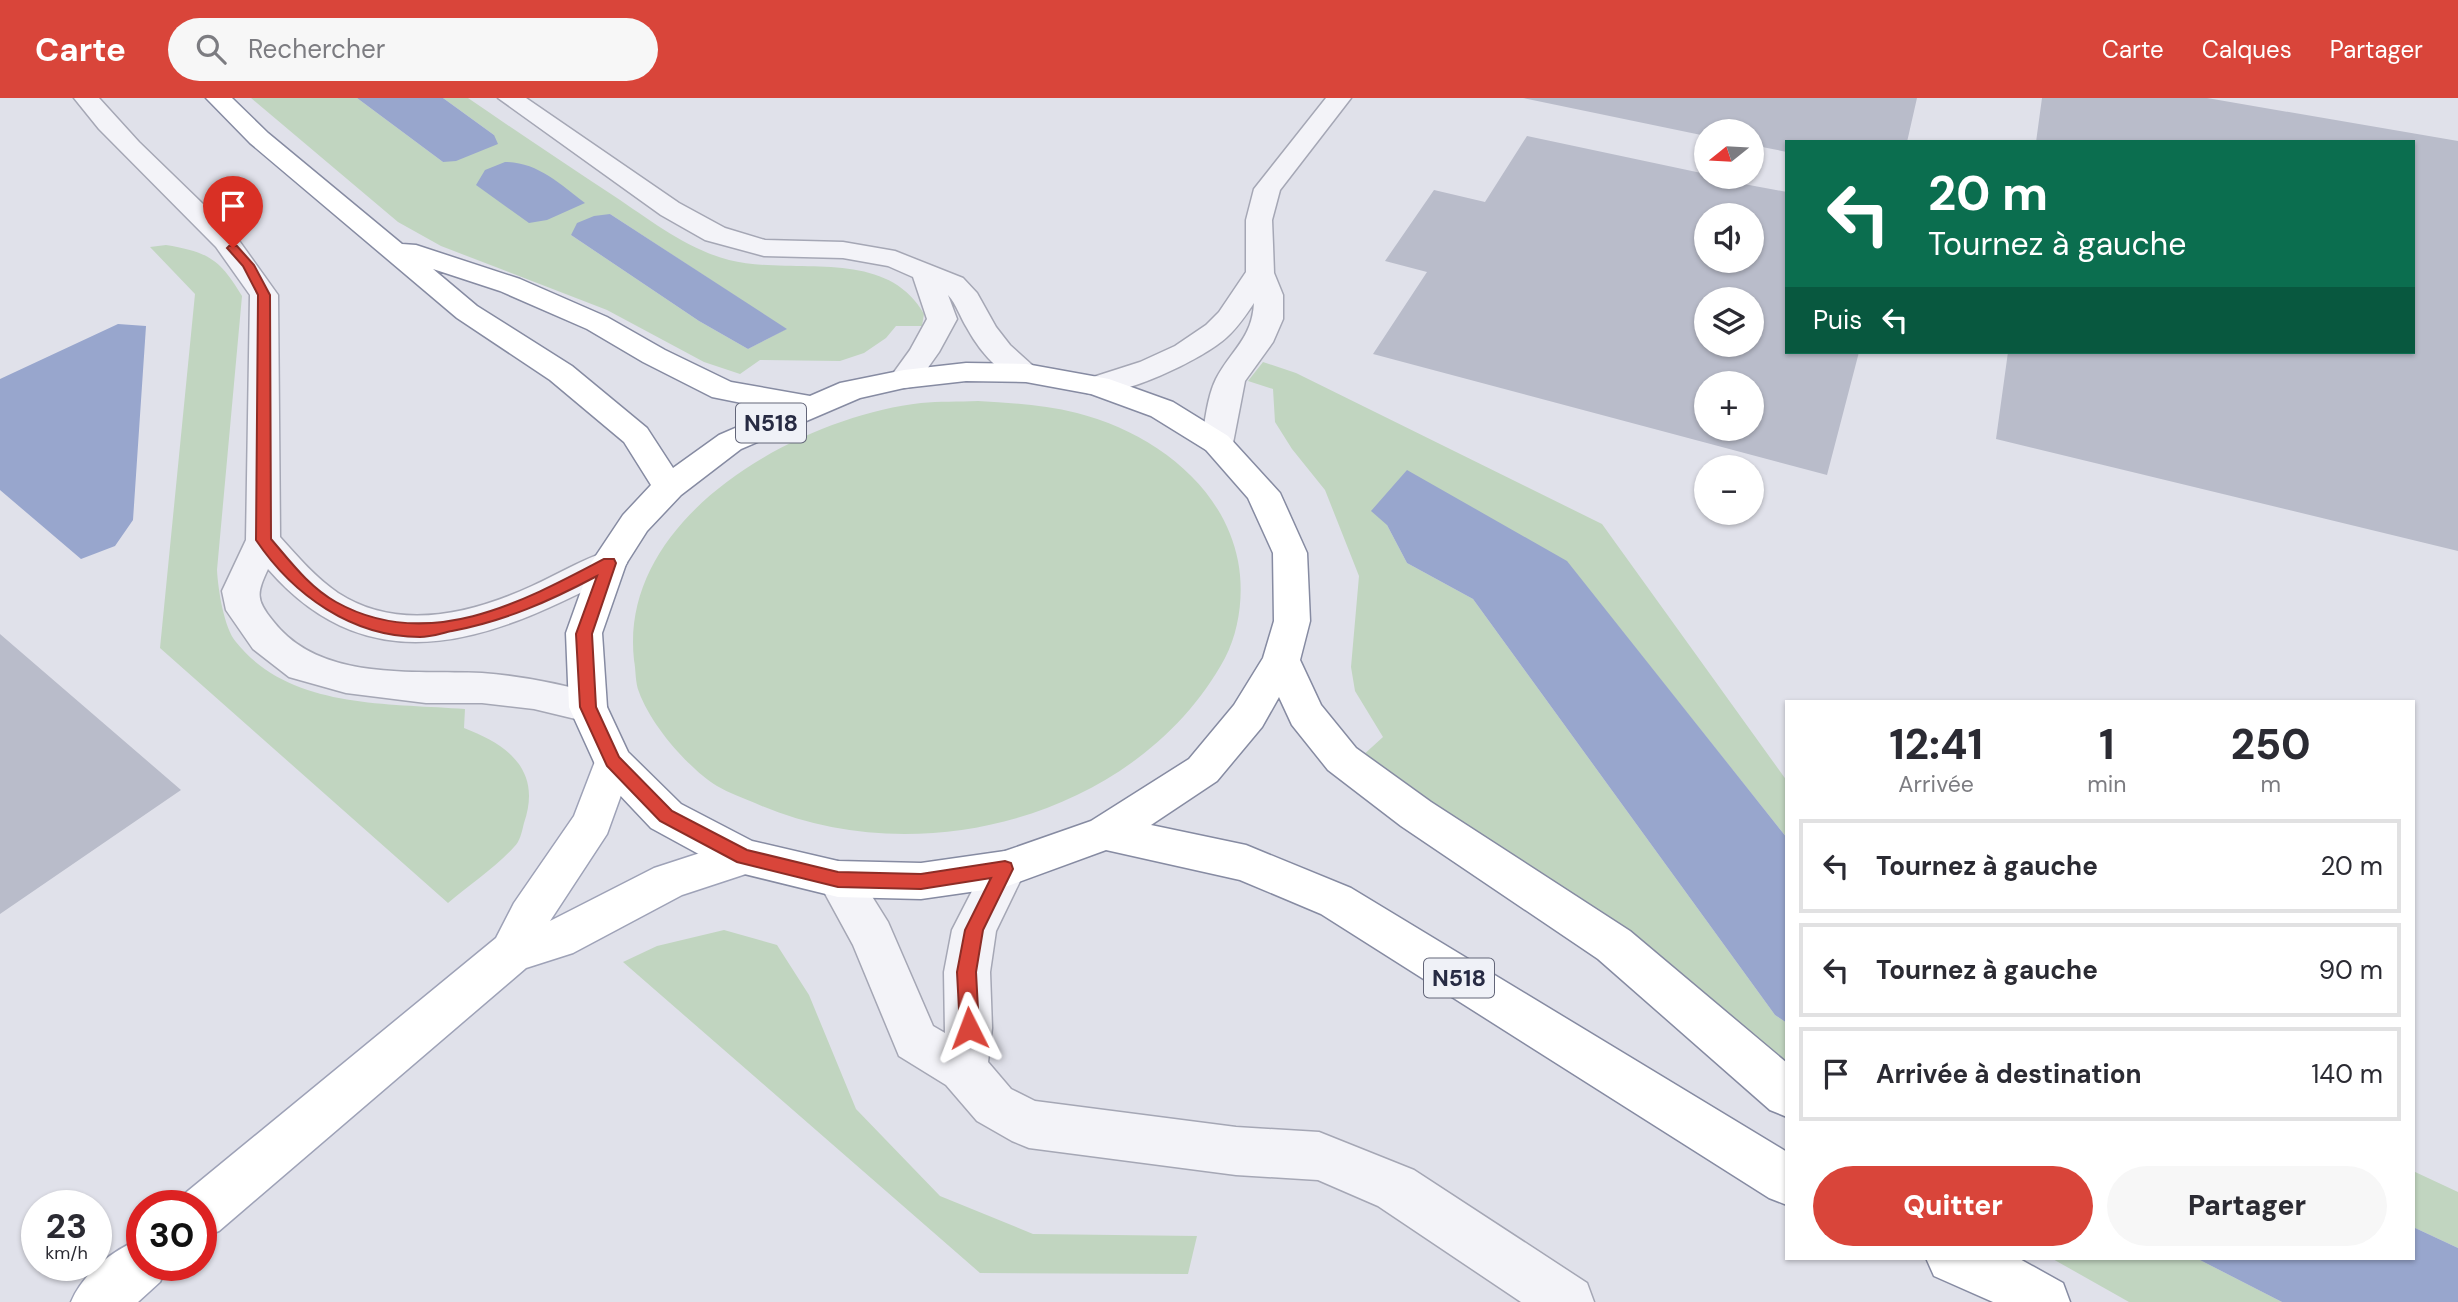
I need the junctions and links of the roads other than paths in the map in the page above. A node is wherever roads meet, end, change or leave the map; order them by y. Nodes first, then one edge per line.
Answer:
1 (86, 98) edge
2 (218, 98) edge
3 (510, 98) edge
4 (1339, 98) edge
5 (386, 244) junction
6 (925, 272) junction
7 (1260, 272) junction
8 (1026, 373) junction
9 (904, 379) junction
10 (1098, 386) junction
11 (810, 406) junction
12 (1217, 443) junction
13 (669, 487) junction
14 (263, 540) junction
15 (609, 563) junction
16 (1281, 660) junction
17 (588, 707) junction
18 (613, 762) junction
19 (1106, 833) junction
20 (743, 857) junction
21 (1005, 869) junction
22 (838, 879) junction
23 (512, 952) junction
24 (963, 1069) junction
25 (1785, 1092) edge
26 (1785, 1179) edge
27 (217, 1200) edge
28 (1959, 1260) edge
29 (1989, 1268) edge
30 (126, 1278) edge
31 (97, 1302) edge
32 (1568, 1302) edge
33 (2043, 1302) edge

1 - 14 street
2 - 5 main road, N518
3 - 6 street
4 - 7 street
5 - 11 main road, N518
5 - 13 main road, N518
6 - 8 street
6 - 9 street
7 - 10 street
7 - 12 street
8 - 9 main road, N518
8 - 10 main road, N518
9 - 11 main road, N518
10 - 12 main road, N518
11 - 13 main road, N518
12 - 16 main road, N518
13 - 15 main road, N518
14 - 15 street
14 - 17 street
15 - 17 main road, N518
16 - 19 main road, N518
16 - 25 main road
17 - 18 main road, N518
18 - 20 main road, N518
18 - 23 main road
19 - 21 main road, N518
19 - 26 main road, N518
20 - 22 main road, N518
20 - 23 main road
21 - 22 main road, N518
21 - 24 street
22 - 24 street
23 - 27 main road
24 - 32 street
28 - 29 main road
29 - 33 main road
30 - 31 main road

